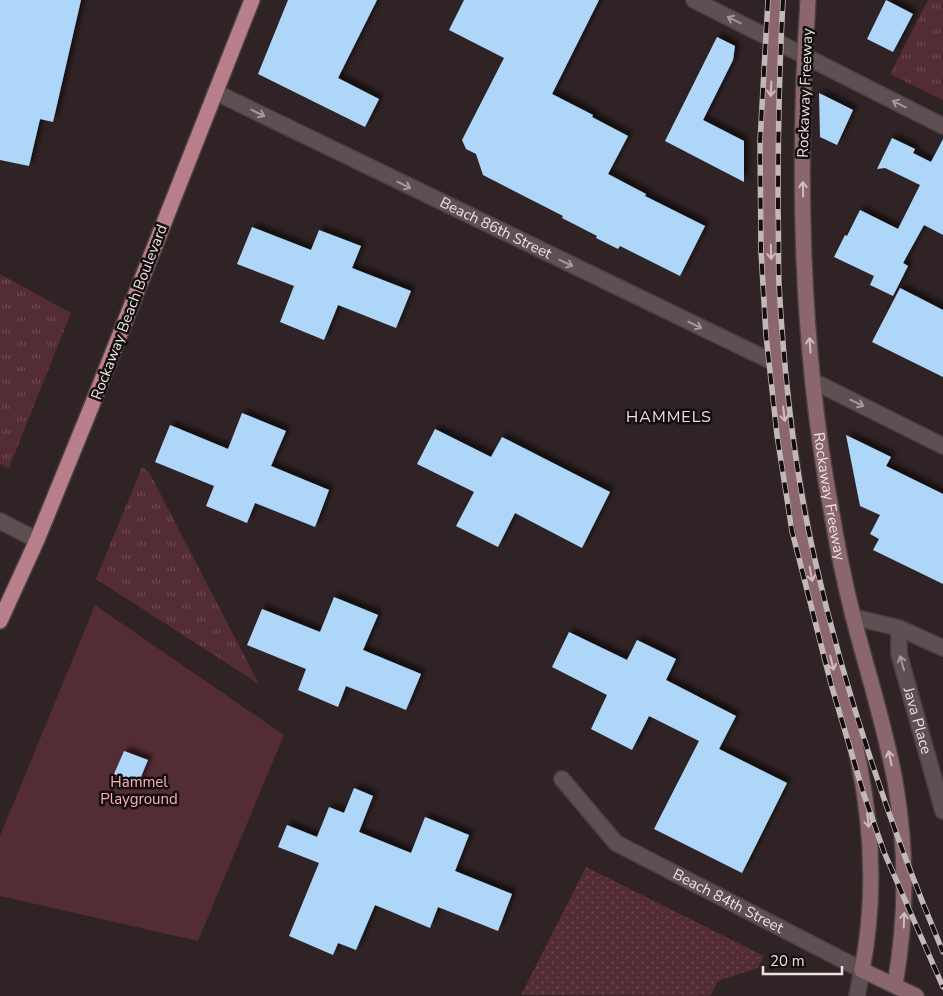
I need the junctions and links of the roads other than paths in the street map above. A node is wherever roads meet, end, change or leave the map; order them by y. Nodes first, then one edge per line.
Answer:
1 (252, 0) edge
2 (694, 0) edge
3 (777, 0) edge
4 (808, 0) edge
5 (774, 41) junction
6 (804, 56) junction
7 (215, 92) junction
8 (943, 126) edge
9 (779, 365) junction
10 (813, 381) junction
11 (943, 446) edge
12 (0, 521) edge
13 (36, 540) junction
14 (853, 617) junction
15 (0, 622) edge
16 (899, 628) junction
17 (943, 648) edge
18 (562, 779) dead end
19 (943, 811) edge
20 (862, 970) junction
21 (893, 991) edge
22 (857, 996) edge
23 (916, 996) edge

1 - 7 main road, Rockaway Beach Boulevard
5 -> 2 street
3 - 5 street
4 - 6 street, Rockaway Freeway
5 - 6 street
5 -> 9 street
8 -> 6 street
10 -> 6 street, Rockaway Freeway
7 -> 9 street, Beach 86th Street
7 - 13 main road, Rockaway Beach Boulevard
9 -> 20 street
10 -> 11 street
10 - 14 street, Rockaway Freeway
12 - 13 street
13 - 15 main road, Rockaway Beach Boulevard
14 - 16 street
21 -> 14 street, Rockaway Freeway
16 - 17 street
19 -> 16 street, Java Place
18 - 20 street, Beach 84th Street
20 - 21 street, Beach 84th Street
20 - 22 street
21 - 23 street, Beach 84th Street

